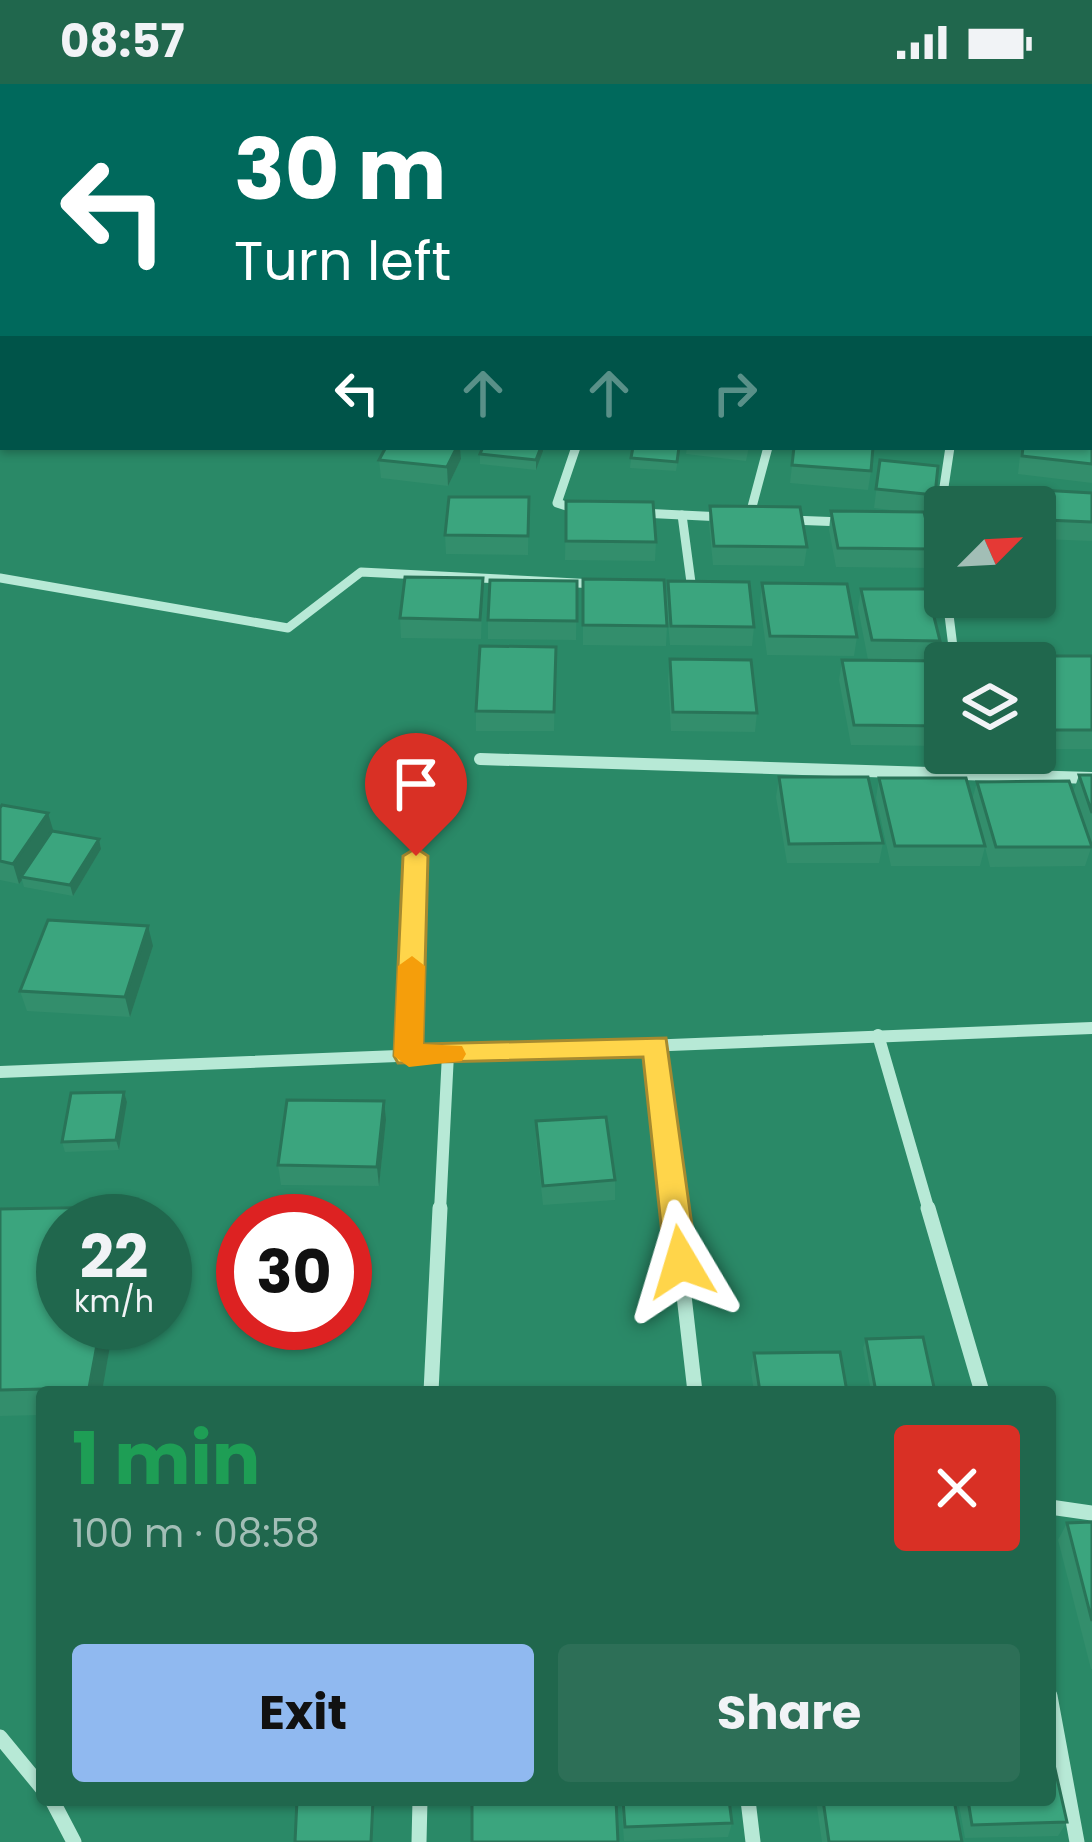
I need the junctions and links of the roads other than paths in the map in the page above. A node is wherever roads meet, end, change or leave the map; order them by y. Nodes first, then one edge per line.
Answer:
1 (575, 450) edge
2 (767, 450) edge
3 (950, 450) edge
4 (944, 486) edge
5 (599, 511) edge
6 (620, 512) edge
7 (682, 515) junction
8 (749, 518) junction
9 (867, 524) edge
10 (891, 524) edge
11 (924, 526) edge
12 (0, 578) edge
13 (620, 586) edge
14 (668, 589) edge
15 (692, 590) junction
16 (715, 592) edge
17 (900, 602) edge
18 (924, 604) edge
19 (480, 760) dead end
20 (924, 772) edge
21 (997, 774) edge
22 (1092, 778) edge
23 (416, 856) dead end
24 (1092, 1028) edge
25 (878, 1035) junction
26 (656, 1046) junction
27 (448, 1054) junction
28 (409, 1056) junction
29 (0, 1072) edge
30 (431, 1386) edge
31 (694, 1386) edge
32 (980, 1386) edge
33 (1056, 1508) edge
34 (1092, 1513) edge
35 (1056, 1728) edge
36 (0, 1737) edge
37 (36, 1781) edge
38 (55, 1806) edge
39 (420, 1806) edge
40 (749, 1806) edge
41 (74, 1842) edge
42 (419, 1842) edge
43 (753, 1842) edge
44 (1077, 1842) edge

1 - 5 street
2 - 8 street
3 - 4 street
6 - 7 street
7 - 8 street
7 - 15 street
8 - 9 street
10 - 11 street
12 - 13 street
14 - 15 street
15 - 16 street
17 - 18 street
19 - 20 street
21 - 22 street
23 - 28 lane
24 - 25 street
25 - 26 street
25 - 32 street
26 - 27 street
26 - 31 street
27 - 28 street
27 - 30 street
28 - 29 street
33 - 34 street
35 - 44 street
36 - 37 street
38 - 41 street
39 - 42 street
40 - 43 street

